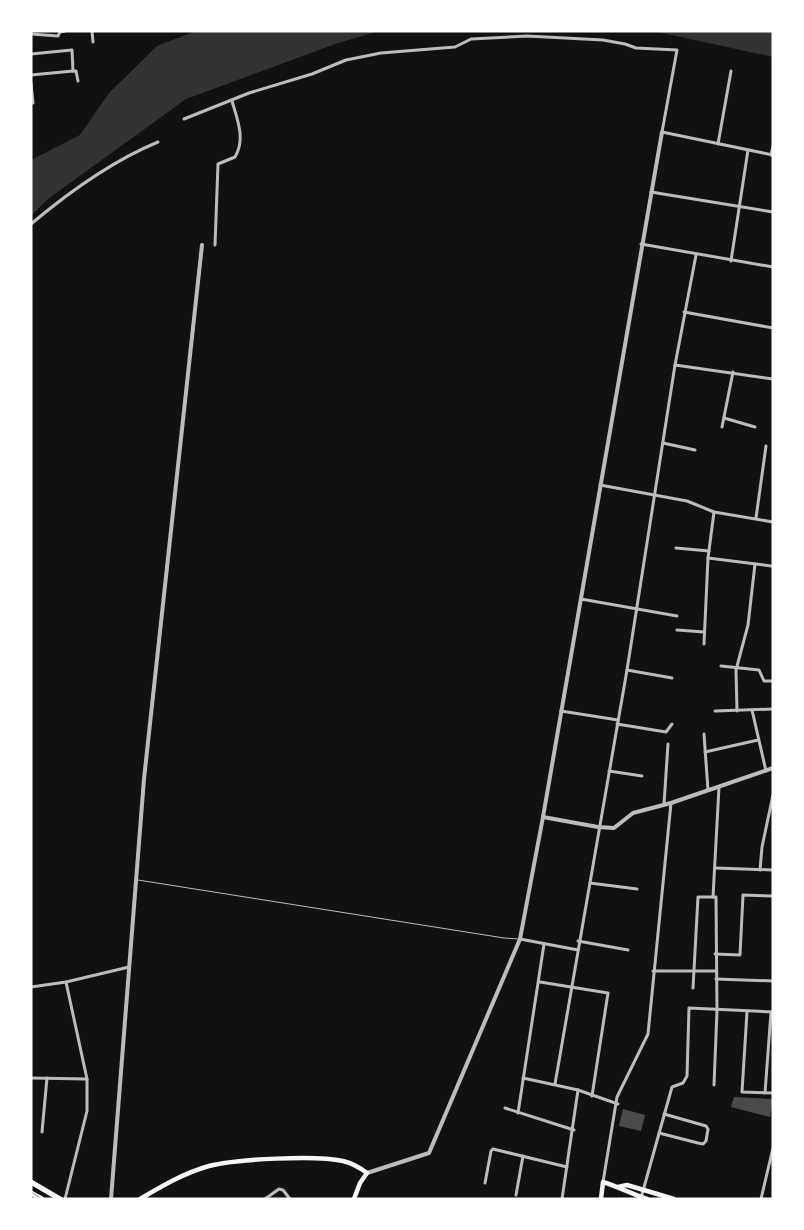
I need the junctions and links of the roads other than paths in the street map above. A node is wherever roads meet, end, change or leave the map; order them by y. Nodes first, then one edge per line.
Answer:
1 (65, 31) edge
2 (92, 31) edge
3 (31, 34) edge
4 (94, 42) dead end
5 (31, 54) edge
6 (74, 71) junction
7 (731, 71) dead end
8 (31, 75) edge
9 (78, 81) dead end
10 (31, 83) edge
11 (232, 101) junction
12 (31, 103) edge
13 (184, 119) dead end
14 (662, 132) junction
15 (158, 142) dead end
16 (718, 144) junction
17 (773, 146) edge
18 (748, 150) junction
19 (772, 155) edge
20 (651, 192) junction
21 (740, 207) junction
22 (773, 212) edge
23 (31, 224) edge
24 (642, 244) junction
25 (202, 245) dead end
26 (215, 246) dead end
27 (696, 255) junction
28 (731, 261) junction
29 (773, 267) edge
30 (684, 312) junction
31 (773, 328) edge
32 (675, 365) junction
33 (733, 372) junction
34 (773, 379) edge
35 (724, 418) junction
36 (722, 427) dead end
37 (755, 427) dead end
38 (663, 443) junction
39 (766, 446) dead end
40 (695, 450) dead end
41 (600, 485) junction
42 (654, 494) junction
43 (714, 512) junction
44 (756, 518) junction
45 (773, 522) edge
46 (676, 548) dead end
47 (709, 551) junction
48 (708, 558) junction
49 (755, 564) junction
50 (772, 566) dead end
51 (581, 599) junction
52 (636, 609) junction
53 (677, 616) dead end
54 (677, 630) dead end
55 (704, 632) junction
56 (704, 644) dead end
57 (721, 666) dead end
58 (737, 666) junction
59 (627, 670) junction
60 (672, 678) dead end
61 (773, 681) edge
62 (773, 709) edge
63 (752, 710) junction
64 (562, 711) junction
65 (715, 711) dead end
66 (737, 711) junction
67 (618, 720) junction
68 (617, 724) junction
69 (672, 724) dead end
70 (704, 734) dead end
71 (758, 740) junction
72 (668, 744) dead end
73 (705, 752) junction
74 (773, 768) edge
75 (609, 771) junction
76 (766, 771) junction
77 (642, 776) dead end
78 (719, 787) junction
79 (708, 790) junction
80 (773, 795) edge
81 (671, 803) junction
82 (664, 804) junction
83 (768, 812) junction
84 (773, 812) edge
85 (543, 817) junction
86 (598, 827) junction
87 (715, 868) junction
88 (760, 870) junction
89 (773, 870) edge
90 (135, 879) junction
91 (590, 883) junction
92 (637, 889) dead end
93 (773, 896) edge
94 (713, 897) junction
95 (520, 939) junction
96 (578, 941) junction
97 (544, 944) junction
98 (578, 950) junction
99 (628, 950) dead end
100 (715, 954) junction
101 (129, 967) junction
102 (653, 971) junction
103 (694, 971) junction
104 (716, 971) junction
105 (716, 979) junction
106 (773, 981) edge
107 (66, 982) junction
108 (540, 982) junction
109 (31, 988) edge
110 (572, 988) junction
111 (693, 988) dead end
112 (717, 1011) junction
113 (747, 1012) junction
114 (772, 1012) edge
115 (31, 1078) edge
116 (48, 1078) junction
117 (523, 1078) junction
118 (87, 1079) junction
119 (555, 1084) junction
120 (714, 1085) dead end
121 (578, 1090) junction
122 (773, 1092) edge
123 (765, 1093) junction
124 (592, 1096) junction
125 (618, 1104) junction
126 (505, 1108) dead end
127 (518, 1112) junction
128 (664, 1114) junction
129 (574, 1130) junction
130 (42, 1132) dead end
131 (659, 1133) junction
132 (773, 1149) edge
133 (523, 1156) junction
134 (568, 1167) junction
135 (367, 1173) junction
136 (31, 1182) edge
137 (603, 1182) junction
138 (486, 1183) dead end
139 (618, 1187) junction
140 (644, 1190) junction
141 (31, 1193) edge
142 (516, 1195) dead end
143 (40, 1198) edge
144 (641, 1198) edge
145 (60, 1199) edge
146 (65, 1199) edge
147 (110, 1199) edge
148 (140, 1199) edge
149 (265, 1199) edge
150 (290, 1199) edge
151 (354, 1199) edge
152 (562, 1199) edge
153 (601, 1199) edge
154 (647, 1199) edge
155 (674, 1199) edge
156 (761, 1199) edge

1 - 3 street
2 - 4 street
5 - 6 street
6 - 8 street
6 - 9 street
7 - 16 street
10 - 12 street
11 - 13 street
11 - 14 street
11 - 26 street
14 - 16 street
14 - 20 street
15 - 23 street
16 - 18 street
17 - 19 street
18 - 19 street
18 - 21 street
20 - 21 street
20 - 24 street
21 - 22 street
21 - 28 street
24 - 27 street
24 - 41 street
25 - 90 street
27 - 28 street
27 - 30 street
28 - 29 street
30 - 31 street
30 - 32 street
32 - 33 street
32 - 38 street
33 - 34 street
33 - 35 street
35 - 36 street
35 - 37 street
38 - 40 street
38 - 42 street
39 - 44 street
41 - 42 street
41 - 51 street
42 - 43 street
42 - 52 street
43 - 44 street
43 - 47 street
44 - 45 street
46 - 47 street
47 - 48 street
48 - 49 street
48 - 55 street
49 - 50 street
49 - 58 street
51 - 52 street
51 - 64 street
52 - 53 street
52 - 59 street
54 - 55 street
55 - 56 street
57 - 58 street
58 - 61 street
58 - 66 street
59 - 60 street
59 - 67 street
62 - 63 street
63 - 66 street
63 - 71 street
64 - 67 street
64 - 85 street
65 - 66 street
67 - 68 street
68 - 69 street
68 - 75 street
70 - 73 street
71 - 73 street
71 - 76 street
72 - 82 street
73 - 79 street
74 - 76 street
75 - 77 street
75 - 86 street
76 - 78 street
78 - 79 street
78 - 87 street
79 - 81 street
80 - 83 street
81 - 82 street
81 - 102 street
82 - 86 street
83 - 84 street
83 - 88 street
85 - 86 street
85 - 95 street
86 - 91 street
87 - 88 street
87 - 94 street
88 - 89 street
90 - 95 lane
90 - 101 street
91 - 92 street
91 - 96 street
93 - 100 street
94 - 100 street
94 - 103 street
95 - 97 street
95 - 135 street
96 - 98 street
96 - 99 street
97 - 98 street
97 - 108 street
98 - 110 street
100 - 104 street
101 - 107 street
101 - 147 street
102 - 103 street
102 - 125 street
103 - 104 street
103 - 111 street
104 - 105 street
105 - 106 street
105 - 112 street
107 - 109 street
107 - 118 street
108 - 110 street
108 - 117 street
110 - 119 street
110 - 124 street
112 - 113 street
112 - 120 street
112 - 128 street
113 - 114 street
113 - 123 street
114 - 123 street
115 - 116 street
116 - 118 street
116 - 130 street
117 - 119 street
117 - 127 street
118 - 146 street
119 - 121 street
121 - 124 street
121 - 129 street
122 - 123 street
124 - 125 street
125 - 137 street
126 - 127 street
127 - 129 street
128 - 131 street
128 - 131 street
129 - 134 street
131 - 140 street
132 - 156 street
133 - 134 street
133 - 138 street
133 - 142 street
134 - 152 street
135 - 148 main road
135 - 151 main road
136 - 145 main road
137 - 139 main road
137 - 153 main road
139 - 140 main road
139 - 144 main road
140 - 144 street
140 - 155 main road
141 - 143 main road
144 - 154 main road
149 - 150 street

